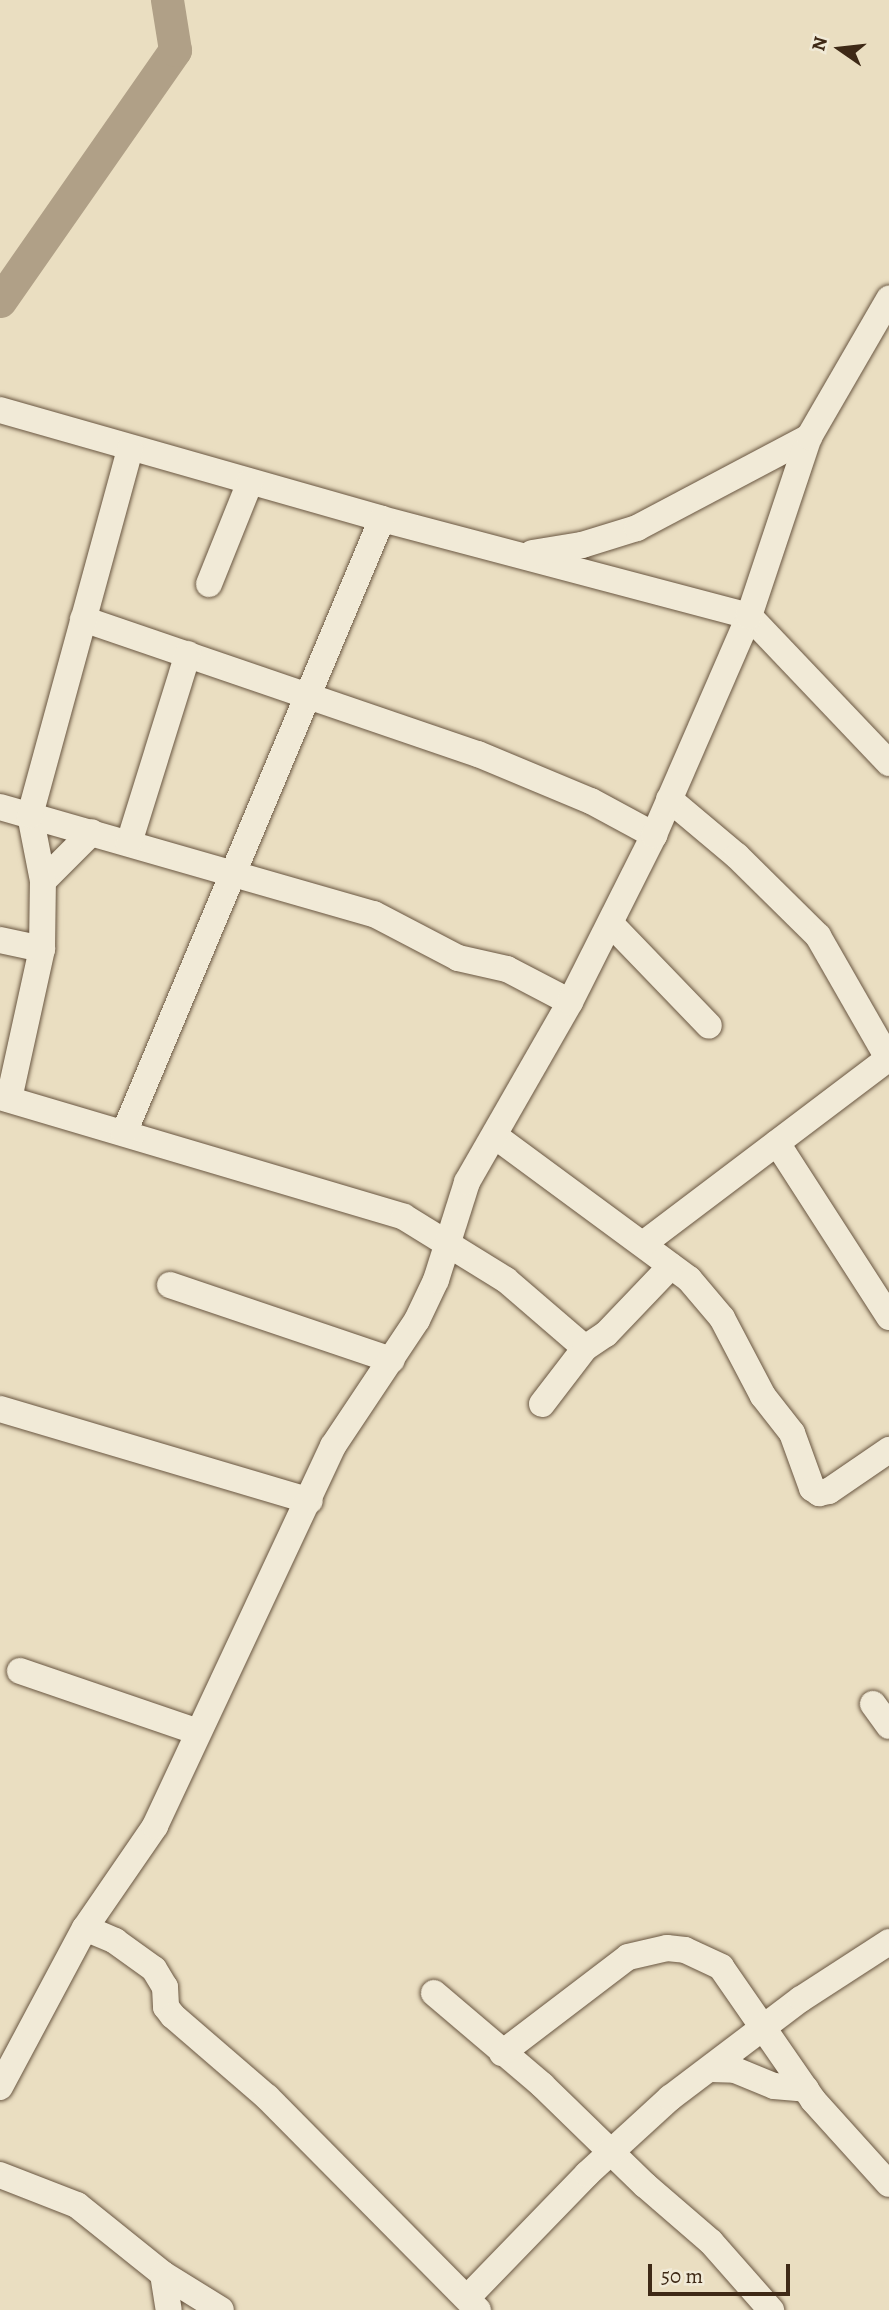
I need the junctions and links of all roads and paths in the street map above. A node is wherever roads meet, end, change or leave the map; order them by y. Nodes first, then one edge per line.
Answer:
1 (889, 299) edge
2 (0, 410) edge
3 (809, 437) junction
4 (130, 449) junction
5 (250, 482) junction
6 (382, 519) junction
7 (523, 555) junction
8 (209, 584) dead end
9 (749, 616) junction
10 (83, 619) junction
11 (187, 654) junction
12 (307, 693) junction
13 (889, 763) edge
14 (670, 799) junction
15 (0, 807) edge
16 (30, 815) junction
17 (92, 832) junction
18 (654, 835) junction
19 (128, 842) junction
20 (231, 871) junction
21 (43, 881) junction
22 (611, 925) junction
23 (0, 940) edge
24 (42, 949) junction
25 (570, 1002) junction
26 (709, 1026) dead end
27 (889, 1059) edge
28 (4, 1098) edge
29 (124, 1133) junction
30 (495, 1136) junction
31 (777, 1143) junction
32 (445, 1242) junction
33 (643, 1244) junction
34 (671, 1266) junction
35 (170, 1285) dead end
36 (889, 1317) edge
37 (585, 1348) junction
38 (392, 1360) junction
39 (542, 1404) dead end
40 (0, 1409) edge
41 (889, 1450) edge
42 (310, 1500) junction
43 (20, 1671) dead end
44 (873, 1704) dead end
45 (889, 1726) edge
46 (198, 1732) junction
47 (85, 1928) junction
48 (889, 1942) edge
49 (433, 1993) dead end
50 (765, 2027) junction
51 (502, 2053) junction
52 (711, 2069) junction
53 (0, 2087) edge
54 (806, 2090) junction
55 (610, 2152) junction
56 (0, 2175) edge
57 (889, 2184) edge
58 (163, 2274) junction
59 (472, 2304) edge
60 (169, 2310) edge
61 (221, 2310) edge
62 (771, 2310) edge

1 - 3 street
2 - 4 street
3 - 7 street
3 - 9 street
4 - 5 street
4 - 10 street
5 - 6 street
5 - 8 street
6 - 7 street
6 - 12 street
7 - 9 street
9 - 13 street
9 - 14 street
10 - 11 street
10 - 16 street
11 - 12 street
11 - 19 street
12 - 18 street
12 - 20 street
14 - 18 street
14 - 27 street
15 - 16 street
16 - 17 street
16 - 21 street
17 - 19 street
17 - 21 street
18 - 22 street
19 - 20 street
20 - 25 street
20 - 29 street
21 - 24 street
22 - 25 street
22 - 26 street
23 - 24 street
24 - 28 street
25 - 30 street
27 - 31 street
28 - 29 street
29 - 32 street
30 - 32 street
30 - 33 street
31 - 33 street
31 - 36 street
32 - 37 street
32 - 38 street
33 - 34 street
34 - 37 street
34 - 41 street
35 - 38 street
37 - 39 street
38 - 42 street
40 - 42 street
42 - 46 street
43 - 46 street
44 - 45 street
46 - 47 street
47 - 53 street
47 - 59 street
48 - 50 street
49 - 51 street
50 - 51 street
50 - 52 street
50 - 54 street
51 - 55 street
52 - 54 street
52 - 55 street
54 - 57 street
55 - 59 street
55 - 62 street
56 - 58 street
58 - 60 street
58 - 61 street

